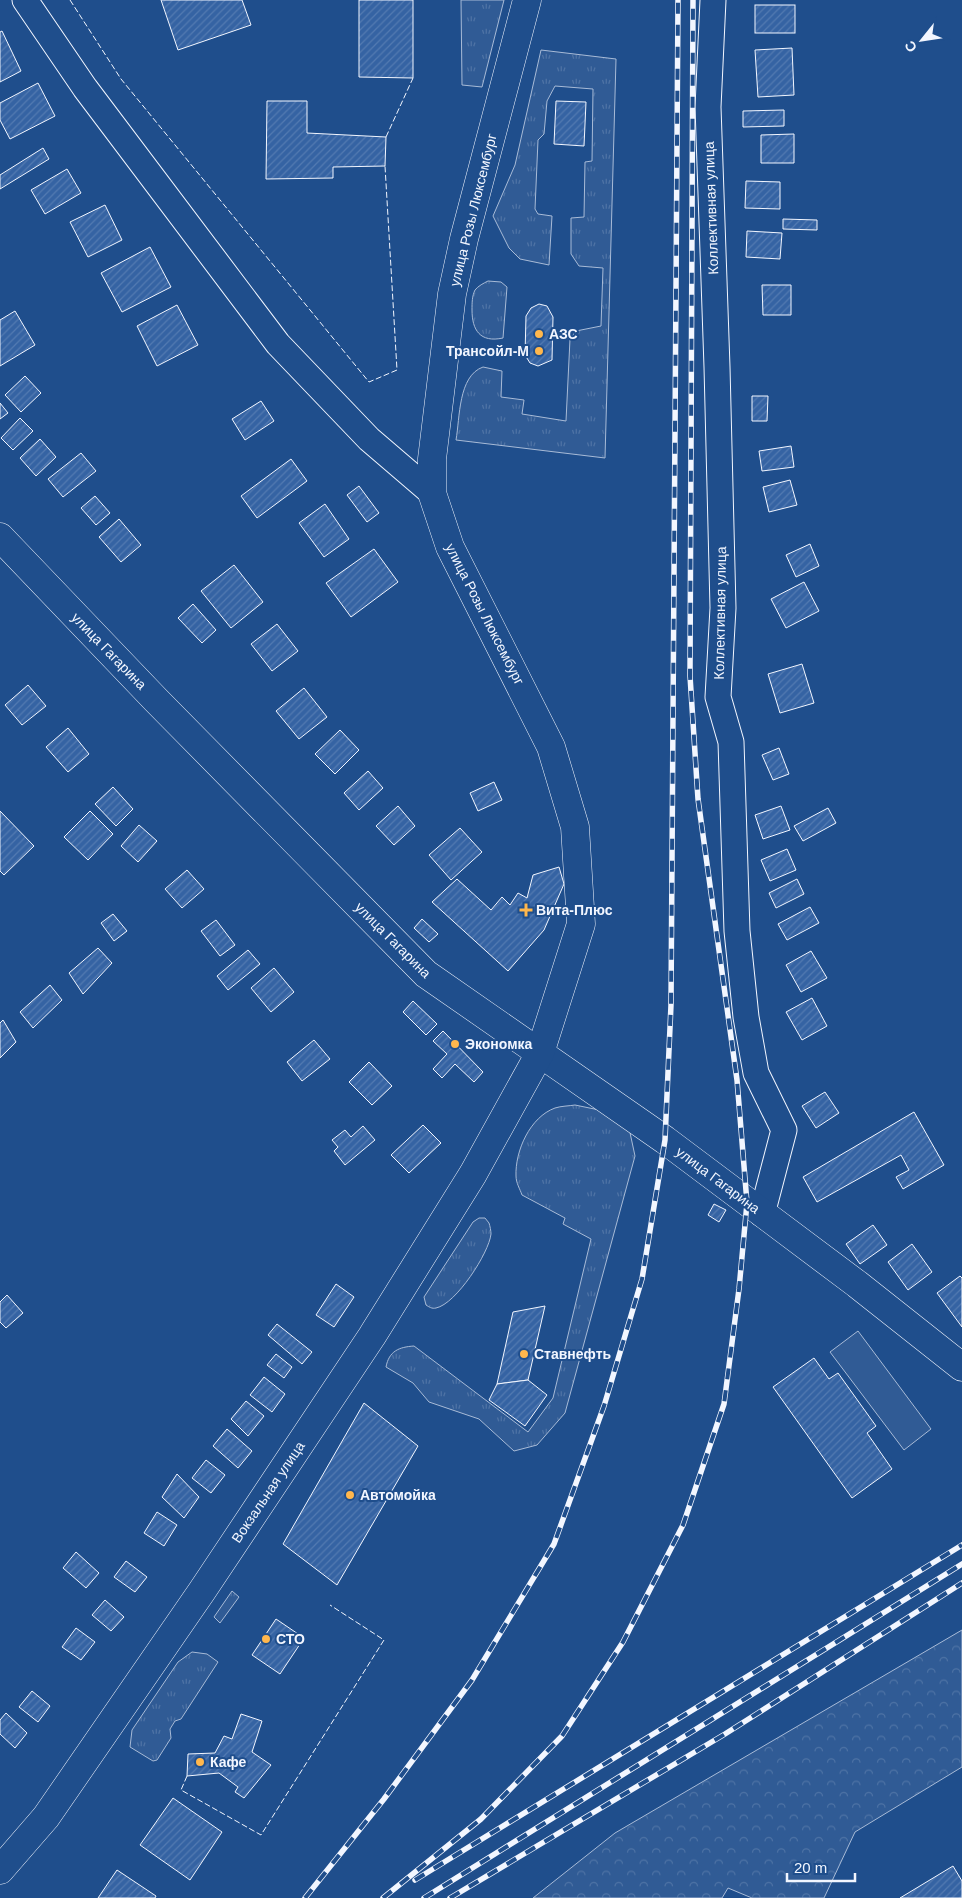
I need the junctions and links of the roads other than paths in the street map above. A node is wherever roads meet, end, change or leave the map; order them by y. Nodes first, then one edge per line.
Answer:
1 (25, 0) edge
2 (527, 0) edge
3 (713, 0) edge
4 (432, 493) junction
5 (0, 537) edge
6 (540, 1053) junction
7 (516, 1100) joint
8 (762, 1214) junction
9 (962, 1367) edge
10 (2, 1866) edge

1 - 4 street
2 - 4 main road, улица Розы Люксембург
3 - 8 street, Коллективная улица
4 - 6 main road, улица Розы Люксембург
5 - 6 main road, улица Гагарина
6 - 7 main road, улица Розы Люксембург
6 - 8 main road, улица Гагарина
7 - 10 main road, Вокзальная улица
8 - 9 main road, улица Гагарина

